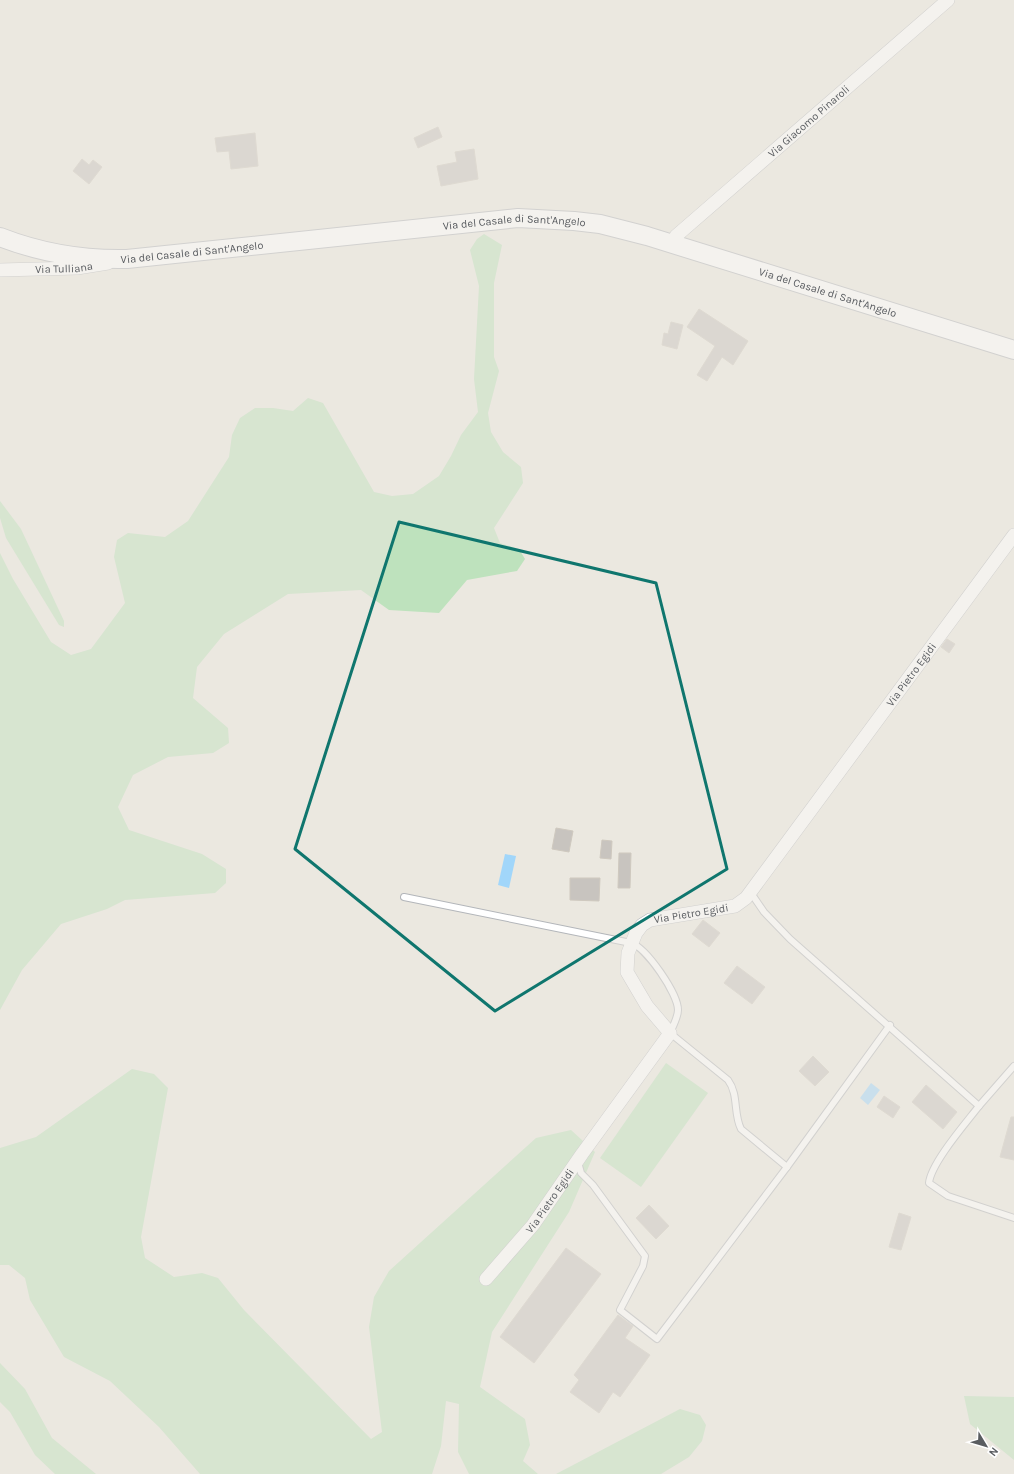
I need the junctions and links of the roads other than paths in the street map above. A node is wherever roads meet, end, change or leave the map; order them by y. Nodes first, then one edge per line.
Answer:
1 (948, 0) edge
2 (0, 237) edge
3 (673, 244) junction
4 (127, 258) junction
5 (0, 270) edge
6 (1014, 350) edge
7 (1014, 535) edge
8 (751, 893) junction
9 (404, 897) dead end
10 (631, 943) junction
11 (890, 1025) junction
12 (670, 1033) junction
13 (1014, 1066) edge
14 (979, 1106) junction
15 (578, 1160) junction
16 (787, 1166) junction
17 (1014, 1218) edge
18 (486, 1279) dead end

1 - 3 street, Via Giacomo Pinaroli
2 - 4 main road, Via del Casale di Sant'Angelo
3 - 4 main road, Via del Casale di Sant'Angelo
3 - 6 main road, Via del Casale di Sant'Angelo
4 - 5 street, Via Tulliana
7 - 8 street, Via Pietro Egidi
8 - 10 street, Via Pietro Egidi
8 - 11 lane
9 - 10 lane
10 - 12 street, Via Pietro Egidi
10 - 12 lane
11 - 14 lane
11 - 16 lane
12 - 15 street, Via Pietro Egidi
12 - 16 lane
13 - 14 lane
14 - 17 lane
15 - 16 lane
15 - 18 street, Via Pietro Egidi

